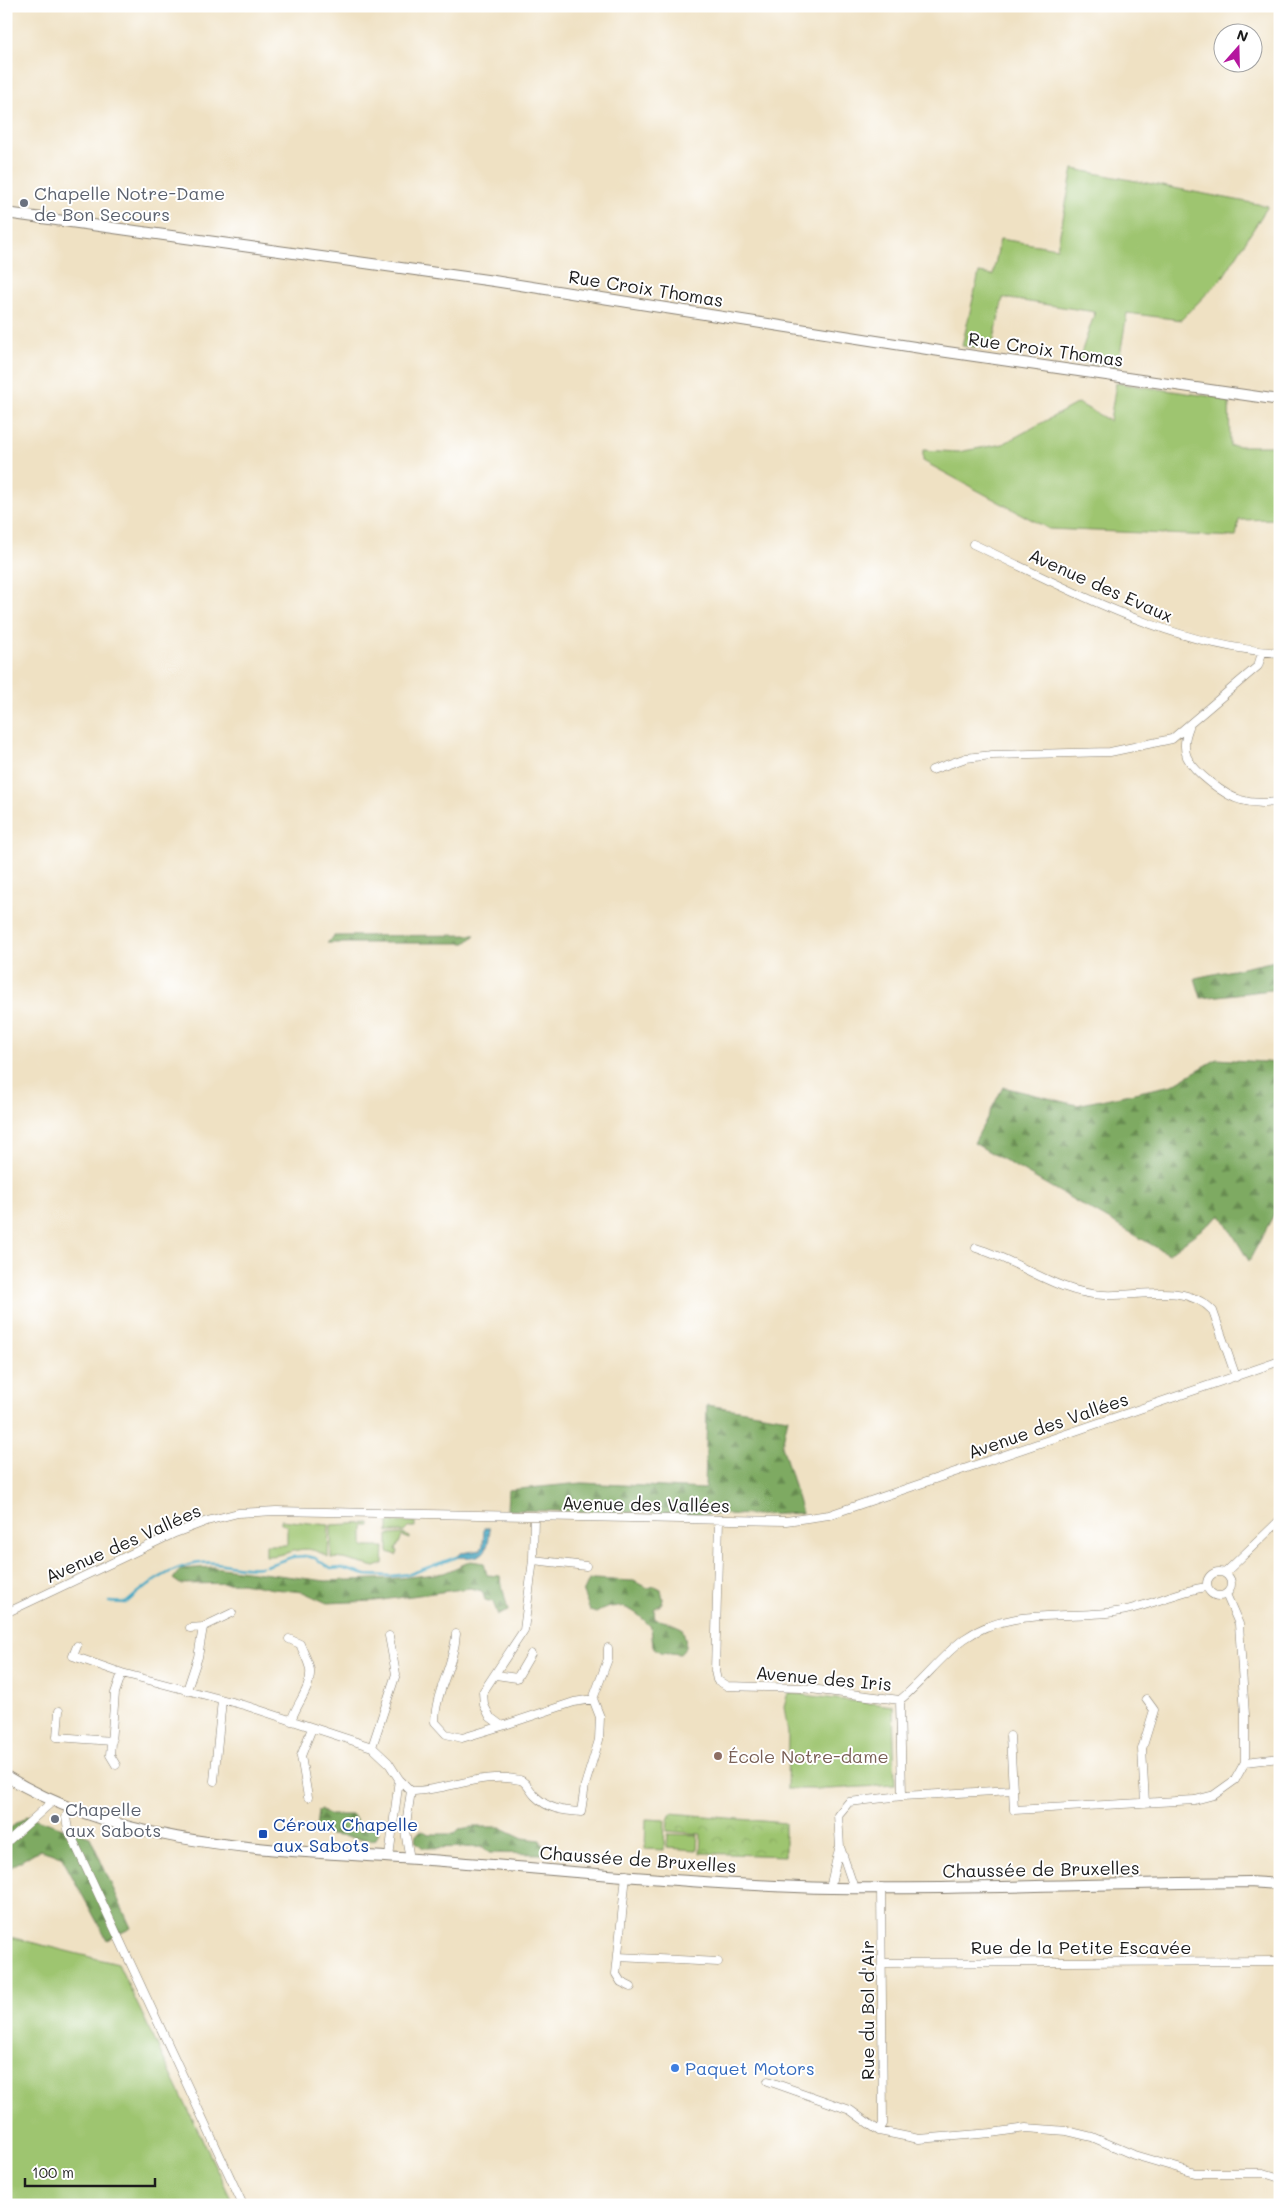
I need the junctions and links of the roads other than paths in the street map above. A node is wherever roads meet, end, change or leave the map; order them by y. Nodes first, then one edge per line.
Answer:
1 (6, 213) edge
2 (1280, 400) edge
3 (973, 544) dead end
4 (1262, 653) junction
5 (1280, 653) edge
6 (1189, 727) junction
7 (932, 770) dead end
8 (1280, 802) edge
9 (976, 1248) dead end
10 (1280, 1361) edge
11 (1236, 1377) junction
12 (534, 1516) junction
13 (719, 1520) junction
14 (1280, 1520) edge
15 (533, 1560) junction
16 (586, 1566) dead end
17 (1224, 1573) junction
18 (1207, 1587) junction
19 (1226, 1594) junction
20 (6, 1612) edge
21 (232, 1613) dead end
22 (203, 1627) junction
23 (190, 1628) dead end
24 (456, 1634) dead end
25 (389, 1636) dead end
26 (289, 1640) dead end
27 (77, 1646) dead end
28 (608, 1648) dead end
29 (531, 1654) dead end
30 (122, 1673) junction
31 (496, 1674) junction
32 (187, 1690) junction
33 (593, 1699) junction
34 (222, 1700) junction
35 (900, 1700) junction
36 (1146, 1700) dead end
37 (59, 1711) dead end
38 (291, 1721) junction
39 (502, 1726) junction
40 (312, 1728) junction
41 (1010, 1736) dead end
42 (112, 1741) junction
43 (372, 1747) junction
44 (1280, 1758) edge
45 (1245, 1762) junction
46 (116, 1765) dead end
47 (6, 1776) edge
48 (399, 1779) junction
49 (214, 1780) dead end
50 (1013, 1790) junction
51 (411, 1792) junction
52 (902, 1796) junction
53 (308, 1797) dead end
54 (53, 1801) junction
55 (1145, 1803) junction
56 (68, 1808) junction
57 (6, 1843) edge
58 (840, 1847) junction
59 (389, 1857) junction
60 (410, 1858) junction
61 (626, 1876) junction
62 (1280, 1884) edge
63 (830, 1888) junction
64 (854, 1888) junction
65 (881, 1888) junction
66 (618, 1957) junction
67 (1280, 1961) edge
68 (718, 1962) dead end
69 (882, 1963) junction
70 (631, 1987) dead end
71 (768, 2082) dead end
72 (879, 2130) junction
73 (1280, 2178) edge
74 (243, 2205) edge

1 - 2 main road, Rue Croix Thomas
3 - 4 street, Avenue des Evaux
4 - 5 street, Avenue des Evaux
4 - 6 street
6 - 7 street
6 - 8 street
9 - 11 street
10 - 11 street, Avenue des Vallées
11 - 13 street, Avenue des Vallées
12 - 13 street, Avenue des Vallées
12 - 15 street
12 - 20 street, Avenue des Vallées
13 - 35 street, Avenue des Iris
14 - 17 street
15 - 16 street
15 - 31 street
17 - 18 street
17 - 19 street
18 - 19 street
18 - 35 street, Avenue des Iris
19 - 45 street
21 - 22 street
22 - 23 street
22 - 32 street
24 - 39 street
25 - 43 street
26 - 38 street
27 - 30 street
28 - 33 street
29 - 31 street
30 - 32 street
30 - 42 street
31 - 39 street
32 - 34 street
33 - 39 street
33 - 51 street
34 - 38 street
34 - 49 street
35 - 52 street
36 - 55 street
37 - 42 street
38 - 40 street
40 - 43 street
40 - 53 street
41 - 50 street
42 - 46 street
43 - 48 street
44 - 45 street
45 - 55 street
47 - 54 main road, Chaussée de Bruxelles
48 - 51 street
48 - 59 street
50 - 52 street
50 - 55 street
51 - 60 street
52 - 58 street
54 - 56 main road, Chaussée de Bruxelles
54 - 57 street
56 - 59 main road, Chaussée de Bruxelles
56 - 74 street
58 - 63 street
58 - 64 street
59 - 60 main road, Chaussée de Bruxelles
60 - 61 main road, Chaussée de Bruxelles
61 - 63 main road, Chaussée de Bruxelles
61 - 66 street
62 - 65 main road, Chaussée de Bruxelles
63 - 64 main road, Chaussée de Bruxelles
64 - 65 main road, Chaussée de Bruxelles
65 - 69 street, Rue du Bol d'Air
66 - 68 street
66 - 70 street
67 - 69 street, Rue de la Petite Escavée
69 - 72 street, Rue du Bol d'Air
71 - 72 street
72 - 73 street

